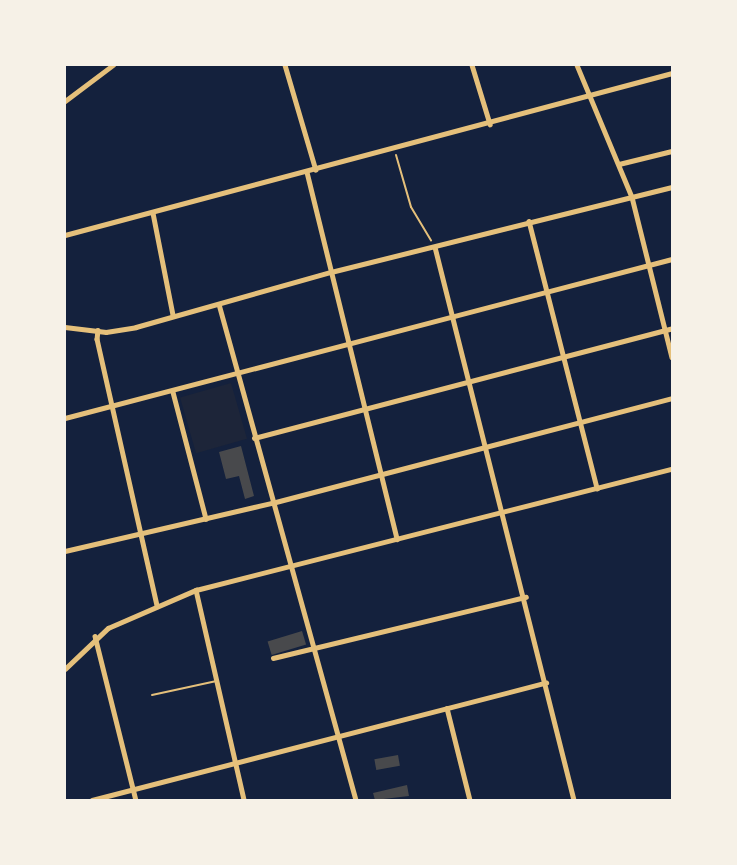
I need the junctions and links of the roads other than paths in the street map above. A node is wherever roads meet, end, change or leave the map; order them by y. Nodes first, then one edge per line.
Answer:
1 (113, 65) edge
2 (285, 65) edge
3 (472, 65) edge
4 (577, 65) edge
5 (672, 73) edge
6 (590, 98) junction
7 (65, 101) edge
8 (489, 124) junction
9 (672, 151) edge
10 (619, 164) junction
11 (316, 170) junction
12 (307, 172) junction
13 (672, 187) edge
14 (632, 197) junction
15 (153, 213) junction
16 (529, 221) junction
17 (65, 235) edge
18 (435, 247) junction
19 (672, 260) edge
20 (650, 265) junction
21 (331, 272) junction
22 (548, 293) junction
23 (219, 304) junction
24 (173, 316) junction
25 (454, 318) junction
26 (65, 327) edge
27 (672, 328) edge
28 (98, 330) junction
29 (666, 330) junction
30 (347, 344) junction
31 (672, 357) edge
32 (564, 358) junction
33 (237, 375) junction
34 (470, 383) junction
35 (173, 392) junction
36 (672, 398) edge
37 (112, 407) junction
38 (362, 409) junction
39 (65, 418) edge
40 (581, 422) junction
41 (254, 438) junction
42 (486, 448) junction
43 (672, 469) edge
44 (379, 475) junction
45 (597, 488) junction
46 (272, 503) junction
47 (502, 513) junction
48 (206, 519) junction
49 (141, 535) junction
50 (397, 539) junction
51 (65, 551) edge
52 (289, 565) junction
53 (196, 590) junction
54 (526, 597) junction
55 (158, 606) junction
56 (95, 636) junction
57 (316, 646) junction
58 (273, 658) dead end
59 (65, 669) edge
60 (217, 681) junction
61 (546, 683) junction
62 (152, 695) dead end
63 (447, 708) junction
64 (340, 735) junction
65 (236, 763) junction
66 (133, 790) junction
67 (92, 800) edge
68 (136, 800) edge
69 (244, 800) edge
70 (356, 800) edge
71 (470, 800) edge
72 (574, 800) edge

1 - 7 street
2 - 11 street
3 - 8 street
4 - 6 street
5 - 6 street
6 - 8 street
6 - 10 street
8 - 11 street
9 - 10 street
10 - 14 street
11 - 12 street
12 - 15 street
12 - 21 street
13 - 14 street
14 - 16 street
14 - 20 street
15 - 17 street
15 - 24 street
16 - 18 street
16 - 22 street
18 - 21 street
18 - 25 street
19 - 20 street
20 - 22 street
20 - 29 street
21 - 23 street
21 - 30 street
22 - 25 street
22 - 32 street
23 - 24 street
23 - 33 street
24 - 28 street
25 - 30 street
25 - 34 street
26 - 28 street
27 - 29 street
28 - 37 street
29 - 31 street
29 - 32 street
30 - 33 street
30 - 38 street
32 - 34 street
32 - 40 street
33 - 35 street
33 - 41 street
34 - 38 street
34 - 42 street
35 - 37 street
35 - 48 street
36 - 40 street
37 - 39 street
37 - 49 street
38 - 41 street
38 - 44 street
40 - 42 street
40 - 45 street
41 - 46 street
42 - 44 street
42 - 47 street
43 - 45 street
44 - 46 street
44 - 50 street
45 - 47 street
46 - 48 street
46 - 52 street
47 - 50 street
47 - 54 street
48 - 49 street
49 - 51 street
49 - 55 street
50 - 52 street
52 - 53 street
52 - 57 street
53 - 55 street
53 - 60 street
54 - 57 street
54 - 61 street
55 - 56 street
56 - 59 street
56 - 66 street
57 - 58 street
57 - 64 street
60 - 62 lane
60 - 65 street
61 - 63 street
61 - 72 street
63 - 64 street
63 - 71 street
64 - 65 street
64 - 70 street
65 - 66 street
65 - 69 street
66 - 67 street
66 - 68 street

